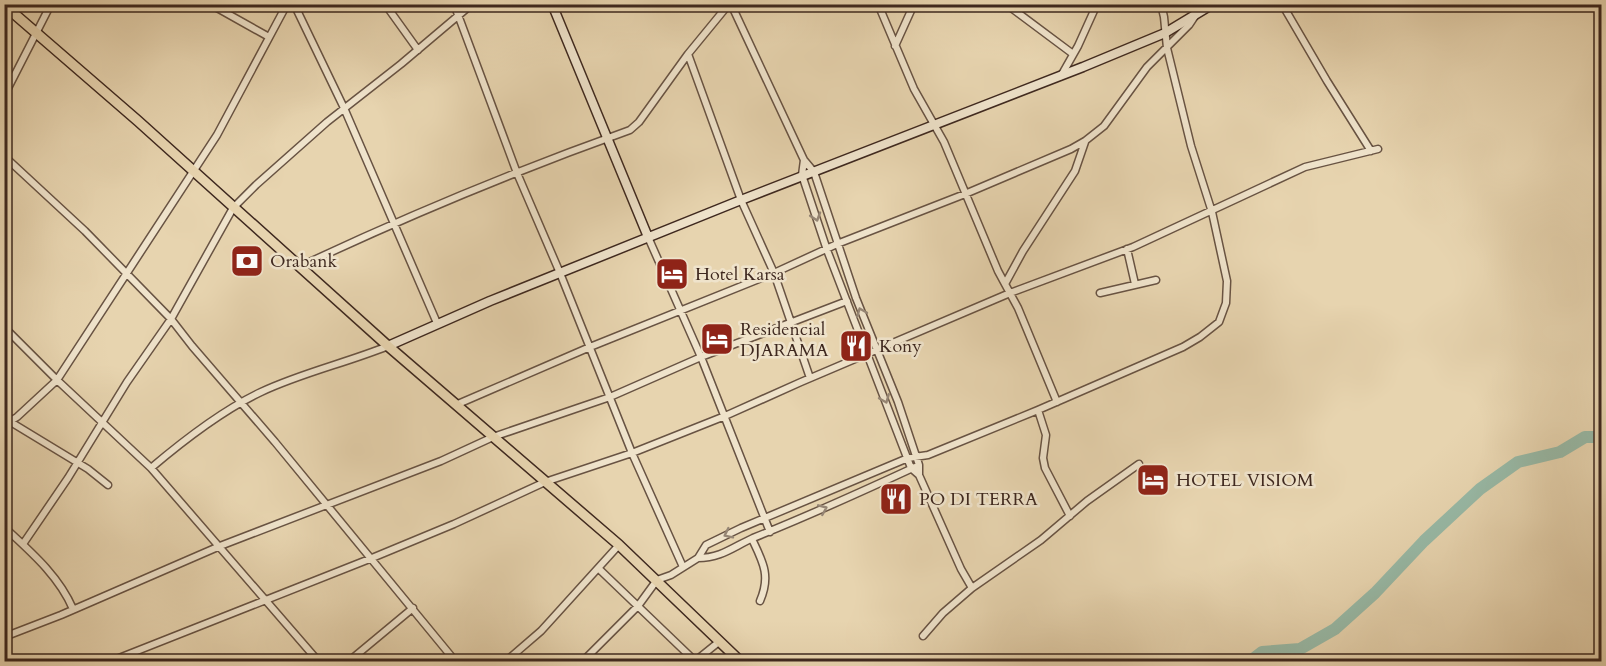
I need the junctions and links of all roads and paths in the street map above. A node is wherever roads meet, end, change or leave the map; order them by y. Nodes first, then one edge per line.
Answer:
1 (51, 4) edge
2 (210, 4) edge
3 (287, 4) edge
4 (294, 4) edge
5 (385, 4) edge
6 (454, 4) edge
7 (472, 4) edge
8 (552, 4) edge
9 (730, 4) edge
10 (878, 4) edge
11 (914, 4) edge
12 (1006, 4) edge
13 (1097, 4) edge
14 (1161, 4) edge
15 (1213, 4) edge
16 (1282, 4) edge
17 (4, 5) edge
18 (1201, 8) edge
19 (458, 18) junction
20 (36, 33) junction
21 (1165, 33) junction
22 (269, 37) junction
23 (895, 46) junction
24 (1167, 48) junction
25 (418, 50) junction
26 (688, 54) junction
27 (1073, 54) junction
28 (1061, 76) junction
29 (4, 96) edge
30 (344, 108) junction
31 (932, 124) junction
32 (606, 138) junction
33 (1085, 141) junction
34 (4, 156) edge
35 (804, 160) junction
36 (194, 172) junction
37 (814, 172) junction
38 (517, 173) junction
39 (802, 176) junction
40 (965, 194) junction
41 (741, 200) junction
42 (233, 208) junction
43 (1212, 212) junction
44 (394, 225) junction
45 (648, 237) junction
46 (837, 244) junction
47 (1127, 249) junction
48 (827, 250) junction
49 (299, 267) junction
50 (126, 273) junction
51 (560, 273) junction
52 (774, 273) junction
53 (1156, 280) dead end
54 (1005, 284) junction
55 (1135, 284) junction
56 (1010, 293) junction
57 (1100, 293) dead end
58 (847, 301) junction
59 (680, 311) junction
60 (171, 319) junction
61 (790, 322) junction
62 (437, 323) junction
63 (4, 327) edge
64 (388, 346) junction
65 (590, 347) junction
66 (877, 350) junction
67 (867, 354) junction
68 (701, 357) junction
69 (810, 378) junction
70 (57, 380) junction
71 (610, 397) junction
72 (241, 402) junction
73 (1057, 402) junction
74 (458, 404) junction
75 (1038, 410) junction
76 (725, 416) junction
77 (6, 422) edge
78 (103, 423) junction
79 (493, 437) junction
80 (632, 453) junction
81 (928, 455) junction
82 (916, 456) junction
83 (908, 458) junction
84 (77, 463) junction
85 (1139, 464) dead end
86 (919, 465) junction
87 (151, 468) junction
88 (911, 468) junction
89 (920, 475) junction
90 (545, 482) junction
91 (108, 485) dead end
92 (327, 506) junction
93 (1070, 516) junction
94 (765, 519) junction
95 (4, 527) edge
96 (770, 532) junction
97 (752, 539) junction
98 (23, 544) junction
99 (620, 545) junction
100 (220, 546) junction
101 (372, 558) junction
102 (698, 558) junction
103 (683, 567) junction
104 (598, 568) junction
105 (657, 580) junction
106 (972, 588) junction
107 (266, 600) junction
108 (760, 601) dead end
109 (638, 606) junction
110 (413, 608) junction
111 (74, 609) junction
112 (923, 636) dead end
113 (4, 637) edge
114 (720, 641) junction
115 (113, 661) edge
116 (695, 661) edge
117 (319, 662) edge
118 (348, 662) edge
119 (456, 662) edge
120 (505, 662) edge
121 (582, 662) edge
122 (741, 662) edge

1 - 20 street
2 - 22 street
3 - 22 street
4 - 30 street
5 - 25 street
6 - 19 street
7 - 19 street
8 - 32 main road
9 - 26 street
9 - 35 street
10 - 23 street
11 - 23 street
12 - 27 street
13 - 27 street
14 - 21 street
15 - 18 main road
16 - 43 street
17 - 20 main road
18 - 21 main road
18 - 24 street
19 - 25 street
19 - 38 street
20 - 29 street
20 - 36 main road
21 - 24 street
21 - 28 main road
22 - 36 street
23 - 31 street
24 - 33 street
24 - 43 street
25 - 30 street
26 - 32 street
26 - 41 street
27 - 28 street
28 - 31 main road
30 - 42 street
30 - 44 street
31 - 37 main road
31 - 40 street
32 - 38 street
32 - 45 main road
33 - 40 street
33 - 54 street
34 - 50 street
35 - 37 street
35 - 39 street
36 - 42 main road
36 - 50 street
37 - 39 main road
37 - 46 street
38 - 44 street
38 - 51 street
39 - 41 main road
39 -> 48 street
40 - 46 street
40 - 54 street
41 - 45 main road
41 - 52 street
42 - 49 main road
42 - 60 street
43 - 47 street
43 - 73 street
44 - 49 street
44 - 62 street
45 - 51 main road
45 - 59 street
46 - 48 street
66 -> 46 street
47 - 55 street
47 - 56 street
48 - 52 street
48 - 58 street
49 - 64 main road
50 - 60 street
50 - 70 street
51 - 62 main road
51 - 65 street
52 - 59 street
52 - 61 street
53 - 55 street
54 - 56 street
55 - 57 street
56 - 66 street
56 - 73 street
58 - 61 street
58 - 67 street
59 - 65 street
59 - 68 street
60 - 72 street
60 - 78 street
61 - 68 street
61 - 69 street
62 - 64 main road
63 - 70 street
64 - 72 street
64 - 74 main road
65 - 71 street
65 - 74 street
66 - 67 street
66 - 82 street
67 - 69 street
67 -> 83 street
68 - 71 street
68 - 76 street
69 - 76 street
70 - 77 street
70 - 78 street
71 - 79 street
71 - 80 street
72 - 87 street
72 - 92 street
73 - 75 street
74 - 79 main road
75 - 81 street
75 - 93 street
76 - 80 street
76 - 94 street
77 - 84 street
78 - 84 street
78 - 87 street
79 - 90 main road
79 - 92 street
80 - 90 street
80 - 103 street
81 - 82 street
81 - 86 street
82 - 83 street
82 - 86 street
83 - 88 street
83 - 94 street
84 - 91 street
84 - 98 street
85 - 93 street
86 - 88 street
86 - 89 street
87 - 100 street
88 - 89 street
96 -> 88 street
89 - 106 street
90 - 99 main road
90 - 101 street
92 - 100 street
92 - 101 street
93 - 106 street
94 - 96 street
94 -> 102 street
95 - 98 street
96 - 97 street
97 - 102 street
97 - 108 street
98 - 111 street
99 - 104 street
99 - 105 main road
100 - 107 street
100 - 111 street
101 - 107 street
101 - 110 street
102 - 103 street
103 - 105 street
104 - 109 street
104 - 120 street
105 - 109 street
105 - 114 main road
106 - 112 street
107 - 115 street
107 - 117 street
109 - 116 street
109 - 121 street
110 - 118 street
110 - 119 street
111 - 113 street
114 - 116 street
114 - 122 main road

